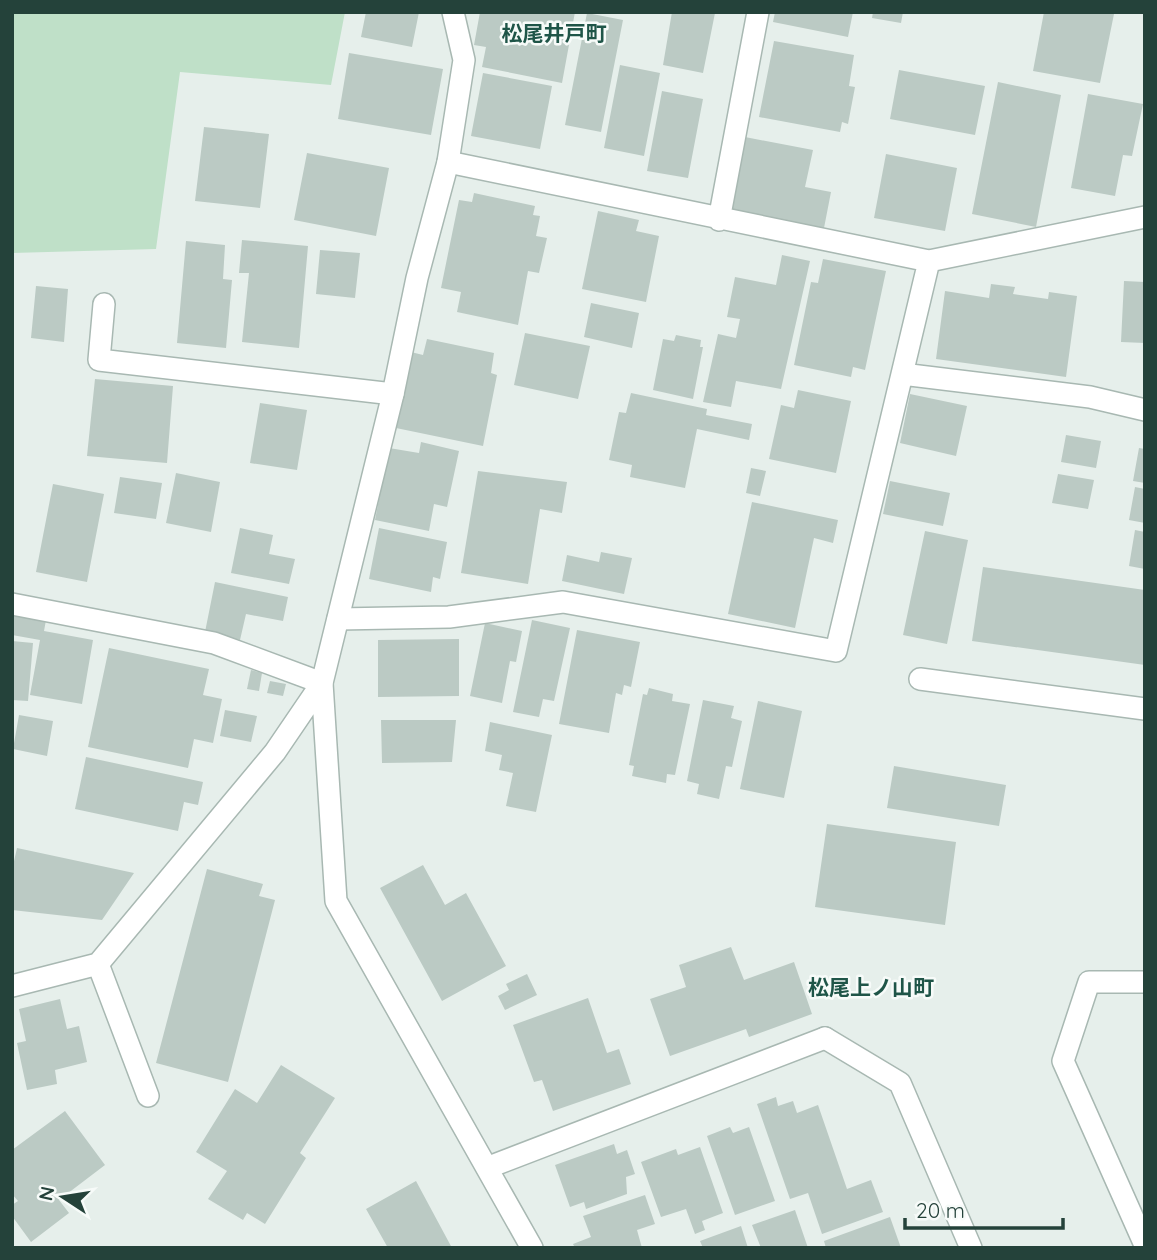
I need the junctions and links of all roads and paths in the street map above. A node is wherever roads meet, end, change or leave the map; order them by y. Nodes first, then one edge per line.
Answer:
1 (453, 12) edge
2 (758, 12) edge
3 (449, 162) junction
4 (1145, 217) edge
5 (719, 220) junction
6 (929, 261) junction
7 (104, 304) dead end
8 (902, 374) junction
9 (393, 394) junction
10 (1145, 410) edge
11 (12, 604) edge
12 (338, 619) junction
13 (920, 679) dead end
14 (322, 682) junction
15 (1145, 709) edge
16 (99, 964) junction
17 (1145, 982) edge
18 (12, 986) edge
19 (148, 1096) dead end
20 (489, 1167) junction
21 (1145, 1245) edge
22 (532, 1248) edge
23 (971, 1248) edge

1 - 3 street
2 - 5 street
3 - 5 street
3 - 9 street
4 - 6 street
5 - 6 street
6 - 8 street
7 - 9 street
8 - 10 street
8 - 12 street
9 - 12 street
11 - 14 street
12 - 14 street
13 - 15 street
14 - 16 street
14 - 20 street
16 - 18 street
16 - 19 street
17 - 21 street
20 - 22 street
20 - 23 street

